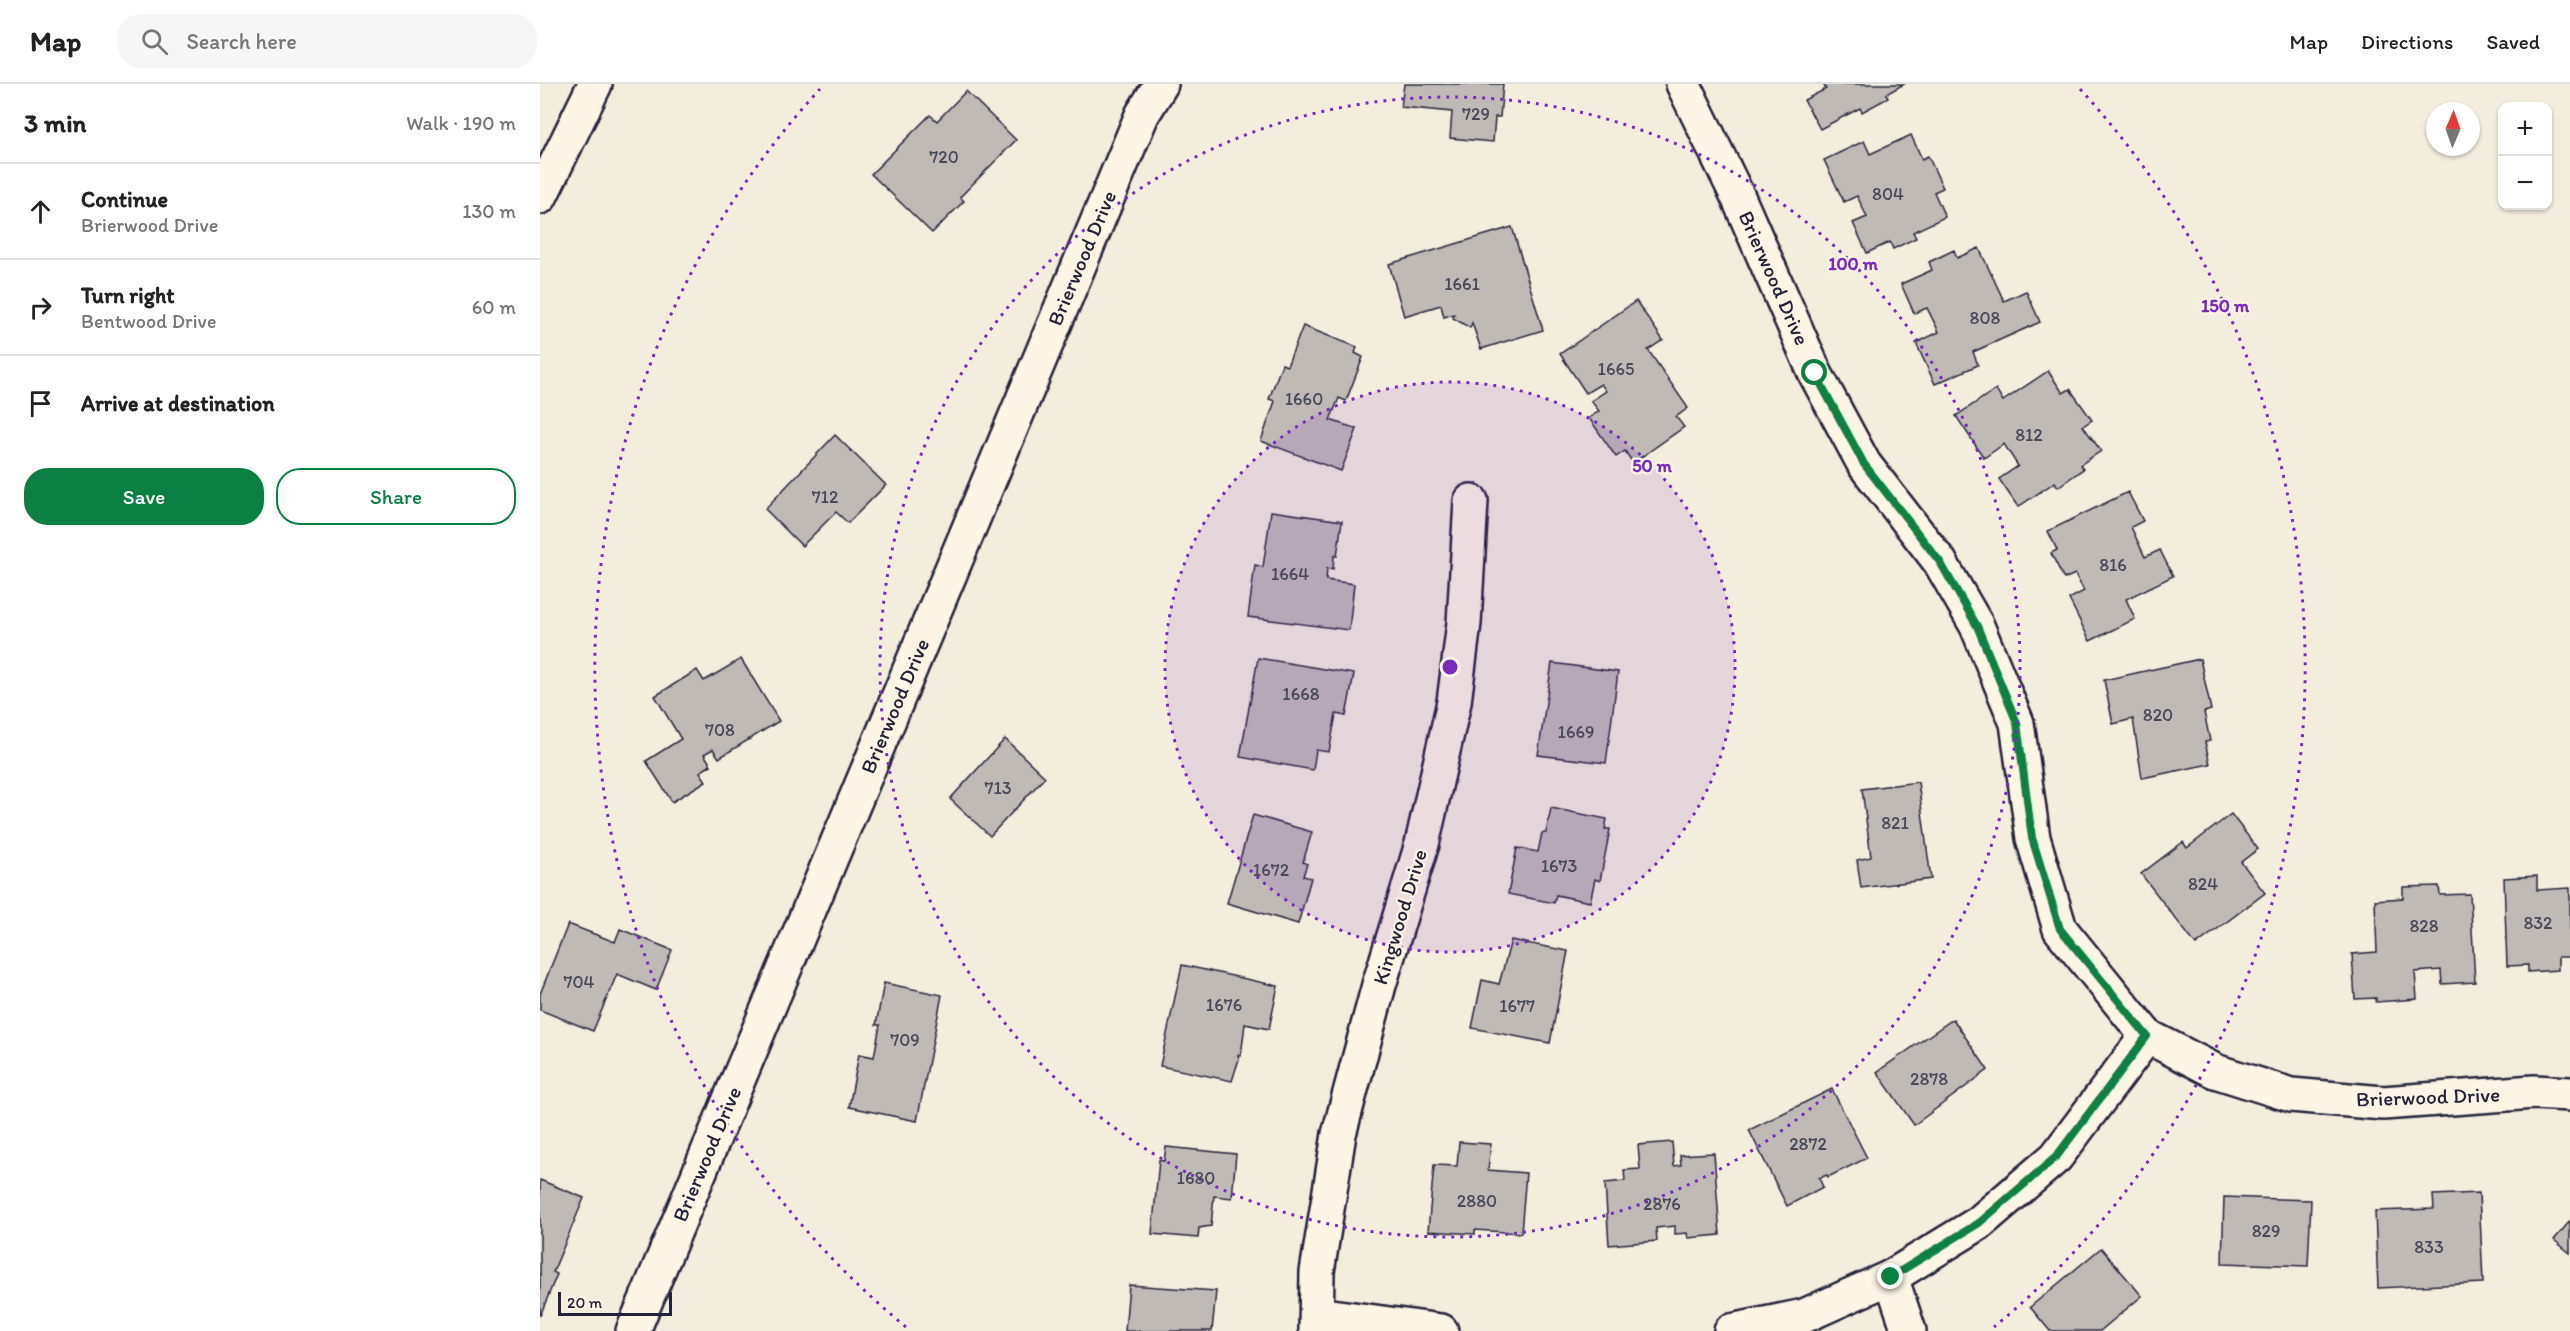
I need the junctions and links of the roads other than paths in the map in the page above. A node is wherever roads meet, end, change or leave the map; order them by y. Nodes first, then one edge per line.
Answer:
1 (595, 84) edge
2 (1161, 84) edge
3 (1683, 84) edge
4 (540, 197) edge
5 (1471, 501) dead end
6 (2147, 1036) junction
7 (2570, 1094) edge
8 (1891, 1277) junction
9 (1819, 1321) edge
10 (1317, 1322) edge
11 (633, 1331) edge
12 (1441, 1331) edge
13 (1731, 1331) edge
14 (1909, 1331) edge

1 - 4 street
2 - 11 street, Brierwood Drive
3 - 6 street, Brierwood Drive
5 - 10 street, Kingwood Drive
6 - 7 street, Brierwood Drive
6 - 8 street
8 - 9 street
8 - 14 street
9 - 13 street
10 - 12 street

